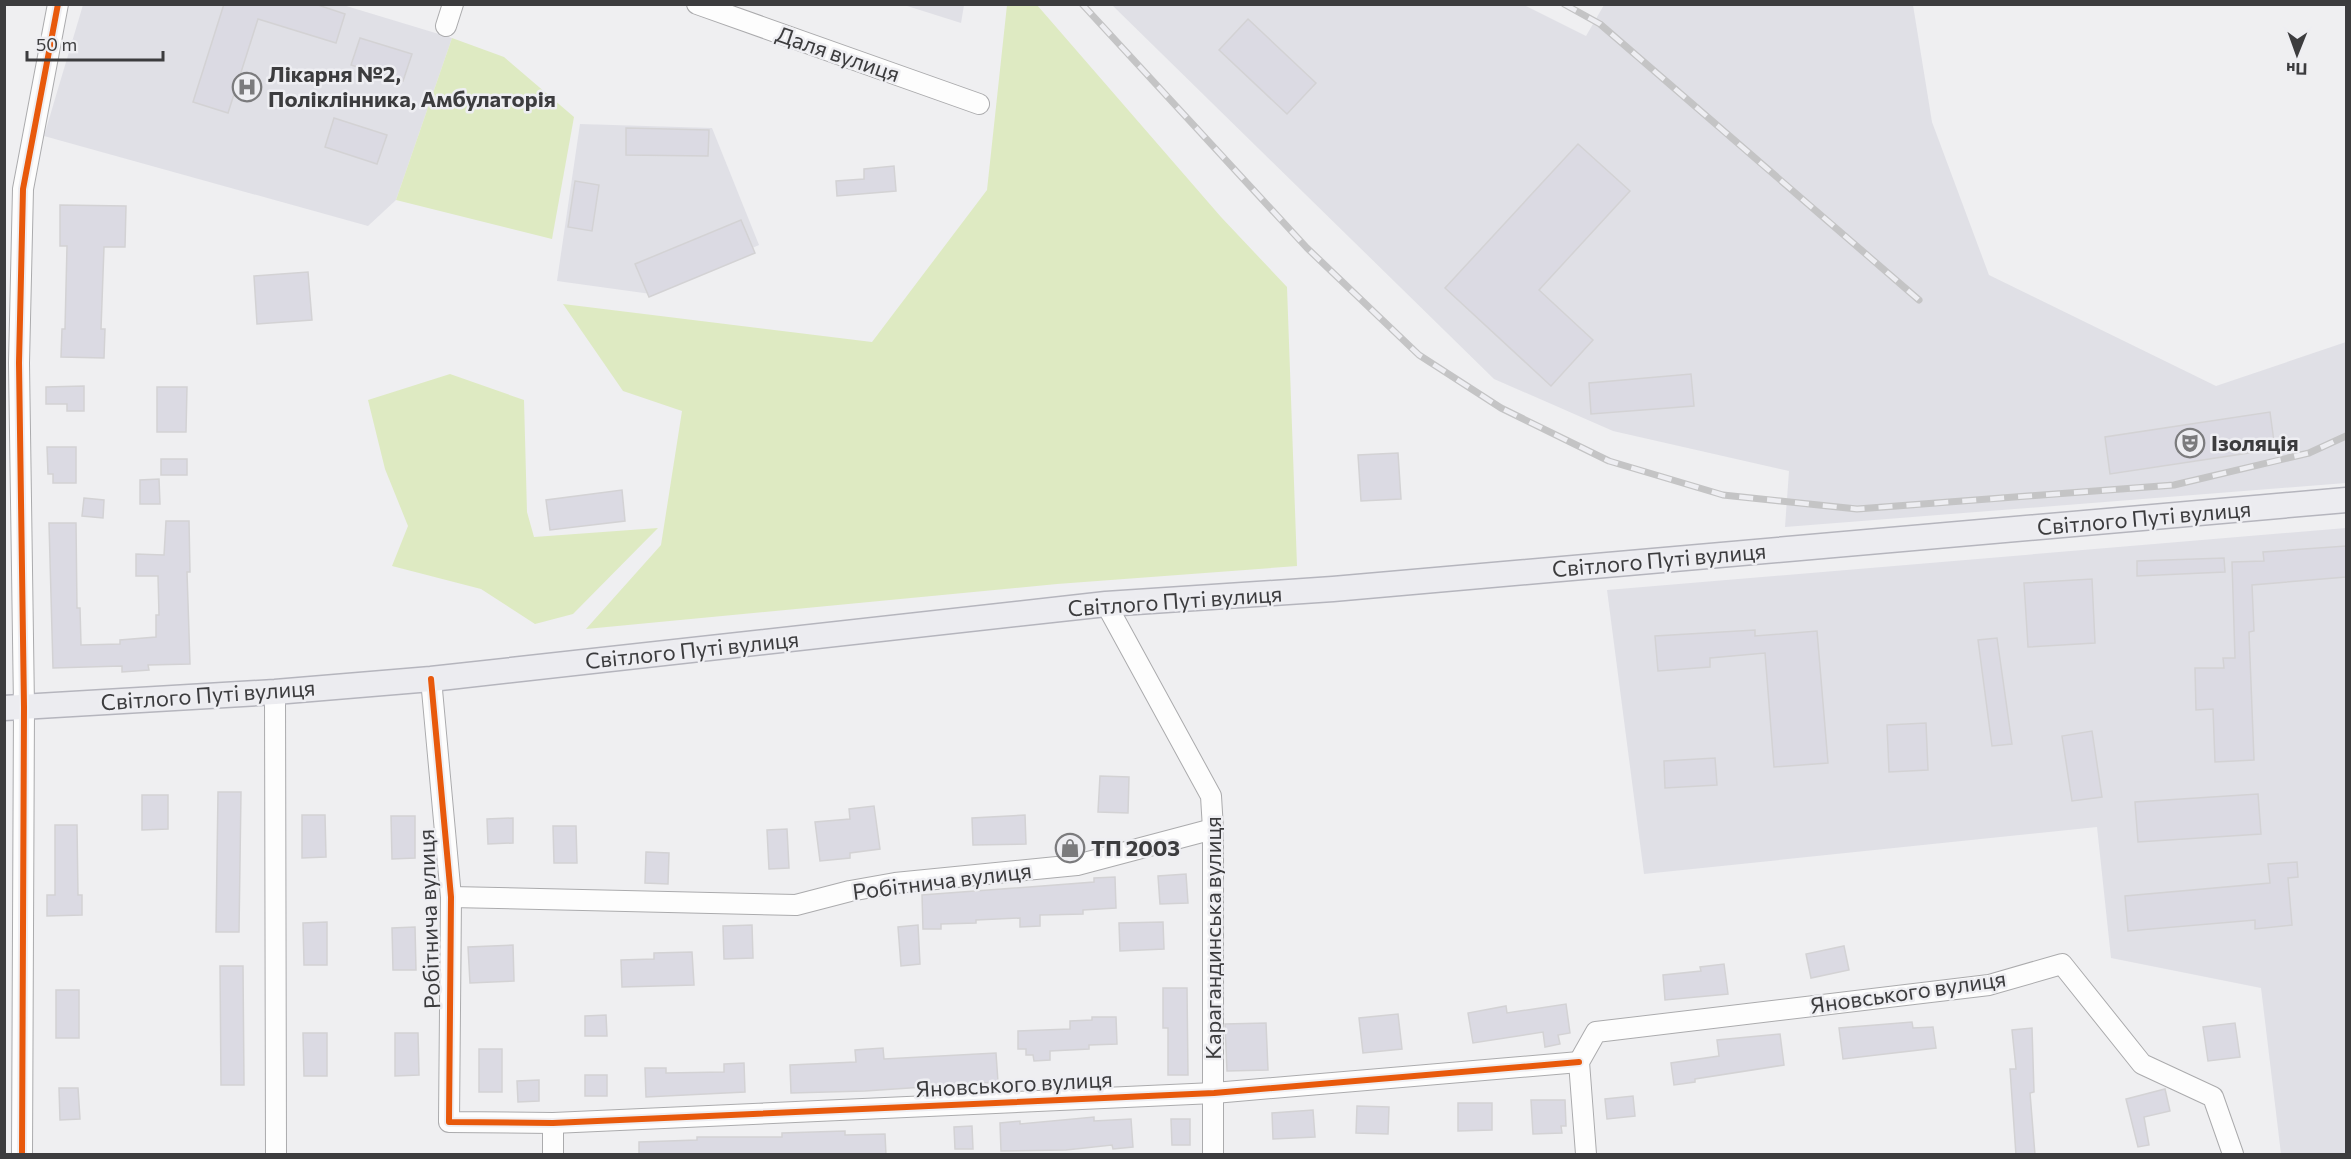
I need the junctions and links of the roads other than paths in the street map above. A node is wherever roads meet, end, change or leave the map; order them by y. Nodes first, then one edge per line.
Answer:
1 (58, 4) edge
2 (453, 4) edge
3 (697, 4) edge
4 (446, 26) dead end
5 (980, 104) dead end
6 (14, 190) edge
7 (12, 364) edge
8 (2346, 500) edge
9 (13, 506) edge
10 (1106, 604) junction
11 (431, 679) junction
12 (274, 692) junction
13 (14, 707) edge
14 (1213, 829) junction
15 (451, 897) junction
16 (1579, 1062) junction
17 (1214, 1093) junction
18 (449, 1122) joint
19 (553, 1123) junction
20 (21, 1155) edge
21 (276, 1155) edge
22 (553, 1155) edge
23 (1213, 1155) edge
24 (1586, 1155) edge
25 (2233, 1155) edge

1 - 6 street
2 - 4 street
3 - 5 street, Даля вулиця
6 - 7 street
7 - 9 street
8 - 10 main road, Світлого Путі вулиця
9 - 13 street
10 - 11 main road, Світлого Путі вулиця
10 - 14 street, Карагандинська вулиця
11 - 12 main road, Світлого Путі вулиця
11 - 15 street, Робітнича вулиця
12 - 13 main road, Світлого Путі вулиця
12 - 21 street
13 - 20 street
14 - 15 street, Робітнича вулиця
14 - 17 street, Карагандинська вулиця
15 - 18 street, Робітнича вулиця
16 - 17 street, Яновського вулиця
16 - 24 street
16 - 25 street, Яновського вулиця
17 - 19 street, Яновського вулиця
17 - 23 street, Карагандинська вулиця
18 - 19 street, Яновського вулиця
19 - 22 street

